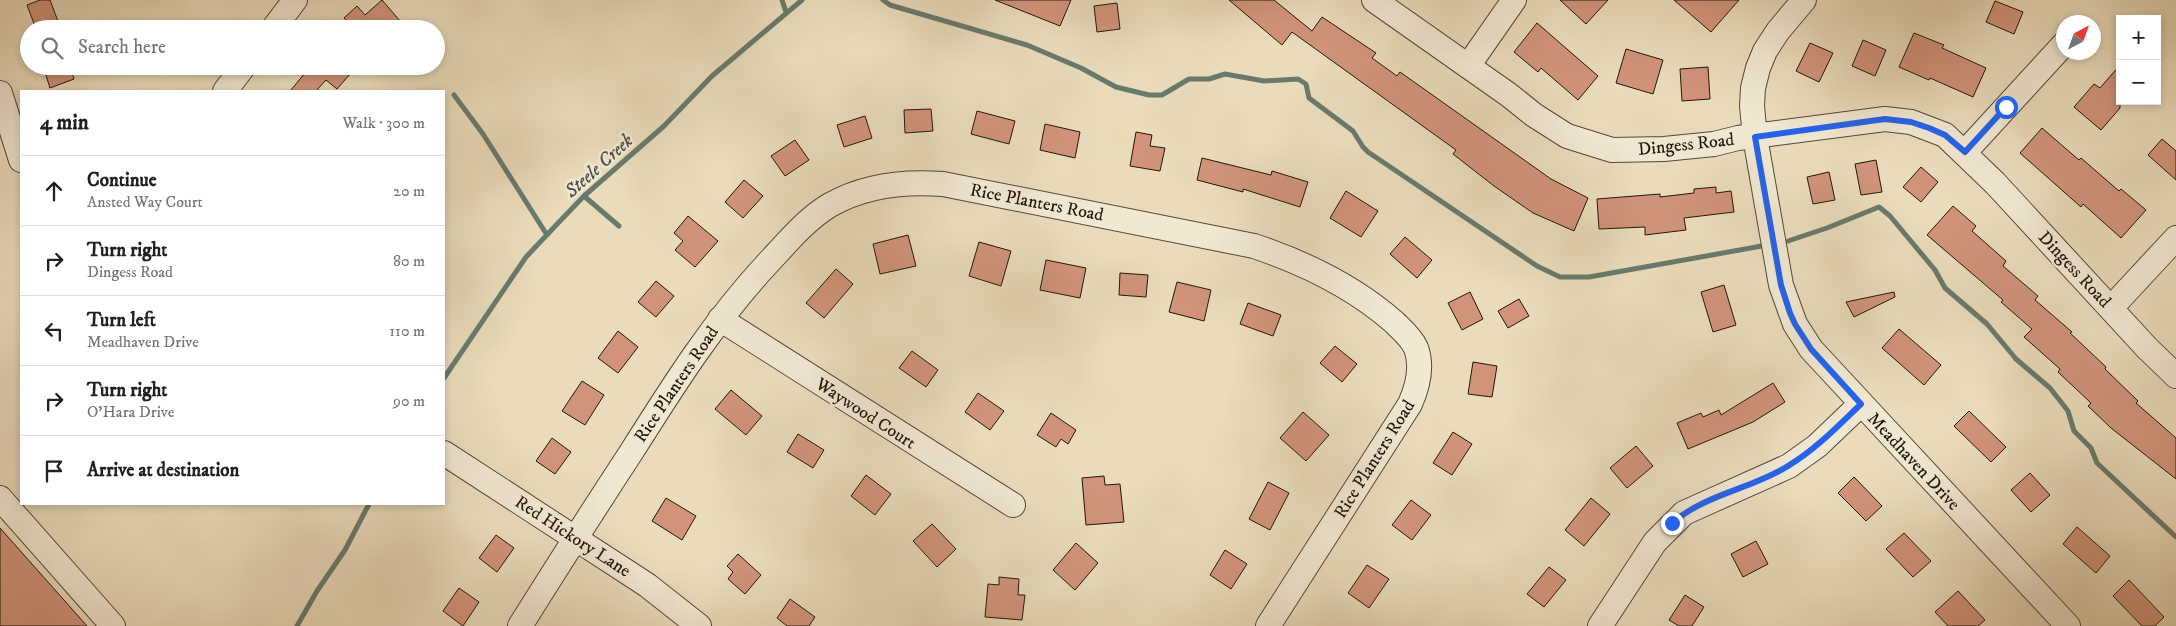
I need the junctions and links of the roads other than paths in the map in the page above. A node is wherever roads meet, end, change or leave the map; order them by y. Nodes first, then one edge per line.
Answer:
1 (295, 0) edge
2 (1374, 0) edge
3 (1514, 0) edge
4 (1804, 0) edge
5 (280, 20) edge
6 (2056, 53) edge
7 (1468, 66) junction
8 (237, 75) edge
9 (226, 90) edge
10 (0, 93) edge
11 (1755, 137) junction
12 (1965, 152) junction
13 (20, 157) edge
14 (2176, 238) edge
15 (2111, 308) junction
16 (720, 319) junction
17 (2176, 376) edge
18 (1861, 404) junction
19 (445, 454) edge
20 (0, 498) edge
21 (1013, 505) dead end
22 (576, 537) junction
23 (113, 626) edge
24 (520, 626) edge
25 (698, 626) edge
26 (1268, 626) edge
27 (1600, 626) edge
28 (2068, 626) edge

1 - 5 street
2 - 7 street, Dingess Road
3 - 7 street
4 - 11 street, Meadhaven Drive
6 - 12 street
7 - 11 street, Dingess Road
8 - 9 street
10 - 13 street
11 - 12 street, Dingess Road
11 - 18 street, Meadhaven Drive
12 - 15 street, Dingess Road
14 - 15 street
15 - 17 street, Dingess Road
16 - 21 street, Waywood Court
16 - 22 street, Rice Planters Road
16 - 26 street, Rice Planters Road
18 - 27 street
18 - 28 street, Meadhaven Drive
19 - 22 street, Red Hickory Lane
20 - 23 street
22 - 24 street, Rice Planters Road
22 - 25 street, Red Hickory Lane

